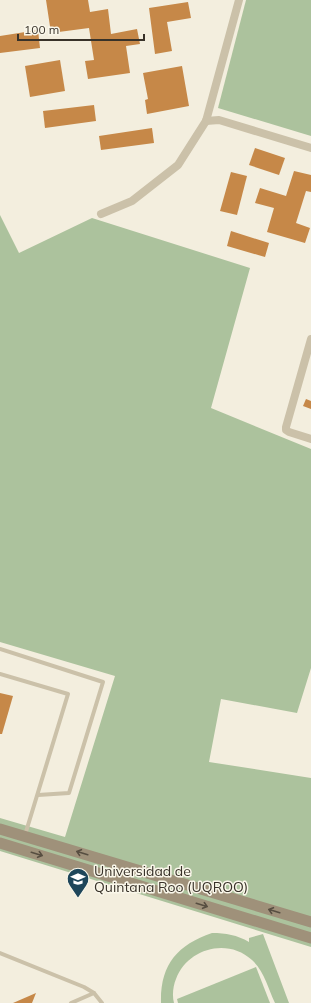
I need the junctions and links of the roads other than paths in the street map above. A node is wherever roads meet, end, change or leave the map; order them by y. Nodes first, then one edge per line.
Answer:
1 (239, 0) edge
2 (206, 121) junction
3 (311, 148) edge
4 (101, 214) dead end
5 (311, 340) edge
6 (311, 439) edge
7 (0, 649) edge
8 (0, 674) edge
9 (38, 795) junction
10 (0, 828) edge
11 (25, 836) junction
12 (0, 843) edge
13 (311, 922) edge
14 (311, 938) edge
15 (0, 953) edge
16 (94, 993) junction
17 (71, 1003) edge
18 (102, 1003) edge

1 - 2 street
2 - 3 street
2 - 4 street
5 - 6 street
7 - 9 lane
8 - 9 lane
9 - 11 lane
10 - 11 main road
13 -> 11 main road
12 -> 14 main road
15 - 16 lane
16 - 17 lane
16 - 18 lane

